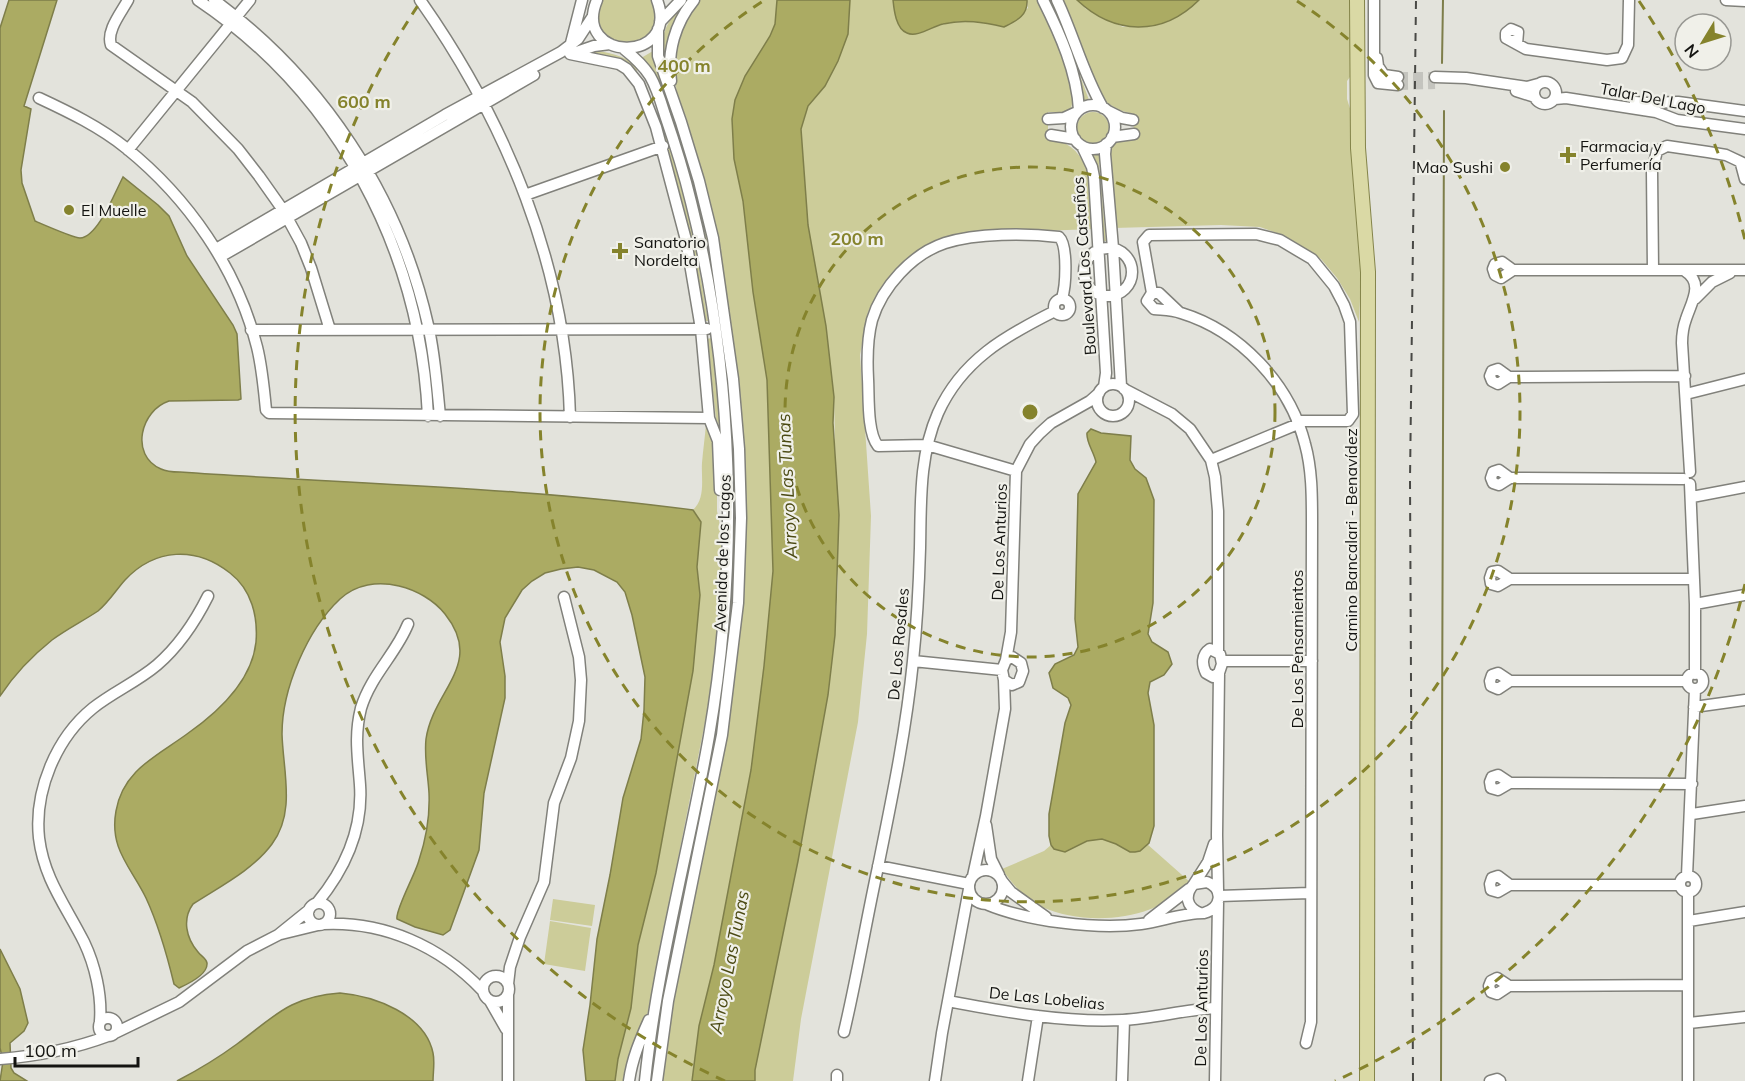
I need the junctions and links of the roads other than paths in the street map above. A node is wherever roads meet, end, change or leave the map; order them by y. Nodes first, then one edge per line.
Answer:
1 (128, 0) edge
2 (198, 0) edge
3 (214, 0) edge
4 (250, 0) edge
5 (420, 0) edge
6 (582, 0) edge
7 (597, 0) edge
8 (657, 0) edge
9 (681, 0) edge
10 (694, 0) edge
11 (1043, 0) edge
12 (1057, 0) edge
13 (1357, 0) edge
14 (1374, 0) edge
15 (1629, 0) edge
16 (1726, 0) edge
17 (1745, 1) edge
18 (593, 16) junction
19 (234, 20) junction
20 (659, 26) junction
21 (610, 44) junction
22 (1517, 44) dead end
23 (624, 49) junction
24 (567, 52) junction
25 (1398, 81) tunnel mouth
26 (1538, 84) junction
27 (657, 89) junction
28 (177, 90) junction
29 (1556, 94) junction
30 (673, 96) junction
31 (1535, 97) junction
32 (39, 98) dead end
33 (482, 100) junction
34 (1104, 109) junction
35 (1078, 111) junction
36 (1745, 111) edge
37 (1048, 119) dead end
38 (1133, 120) dead end
39 (656, 126) junction
40 (1745, 129) edge
41 (1134, 134) dead end
42 (1051, 135) dead end
43 (1109, 141) junction
44 (1078, 143) junction
45 (663, 146) junction
46 (128, 150) junction
47 (1743, 164) edge
48 (362, 169) junction
49 (1745, 178) edge
50 (525, 195) junction
51 (285, 214) junction
52 (1113, 248) junction
53 (1099, 249) junction
54 (218, 253) junction
55 (1513, 270) dead end
56 (1653, 270) junction
57 (1685, 270) junction
58 (1739, 271) edge
59 (1102, 295) junction
60 (1116, 295) junction
61 (1693, 302) junction
62 (714, 328) junction
63 (424, 329) junction
64 (561, 329) junction
65 (701, 329) junction
66 (251, 330) junction
67 (330, 330) junction
68 (1509, 376) dead end
69 (1684, 376) junction
70 (1745, 379) edge
71 (1122, 387) junction
72 (1101, 390) junction
73 (1686, 394) junction
74 (1157, 405) junction
75 (1078, 408) junction
76 (1103, 413) junction
77 (1122, 413) junction
78 (428, 416) junction
79 (440, 416) junction
80 (570, 417) junction
81 (709, 418) junction
82 (1298, 422) junction
83 (927, 445) junction
84 (1211, 460) junction
85 (1016, 471) junction
86 (1510, 478) dead end
87 (1688, 478) junction
88 (1745, 487) edge
89 (1692, 497) junction
90 (728, 556) junction
91 (1510, 579) dead end
92 (1694, 579) junction
93 (1745, 595) edge
94 (208, 596) dead end
95 (564, 597) dead end
96 (1695, 604) junction
97 (1217, 618) junction
98 (408, 624) dead end
99 (1011, 632) junction
100 (1204, 656) junction
101 (1220, 656) junction
102 (1312, 661) junction
103 (913, 662) junction
104 (1021, 663) junction
105 (1004, 670) junction
106 (1206, 672) junction
107 (1219, 673) junction
108 (1691, 677) junction
109 (1510, 681) dead end
110 (1019, 682) junction
111 (1745, 700) edge
112 (1218, 706) junction
113 (1695, 707) junction
114 (1005, 709) junction
115 (1510, 783) dead end
116 (1692, 784) junction
117 (1745, 806) edge
118 (1692, 814) junction
119 (986, 816) junction
120 (1216, 835) junction
121 (878, 866) junction
122 (1000, 878) junction
123 (970, 883) junction
124 (1510, 885) dead end
125 (1192, 886) junction
126 (1684, 889) junction
127 (1310, 893) junction
128 (1218, 896) junction
129 (983, 904) junction
130 (321, 908) junction
131 (1745, 912) edge
132 (1202, 913) junction
133 (965, 916) junction
134 (1689, 921) junction
135 (1054, 922) junction
136 (344, 923) junction
137 (1141, 924) junction
138 (320, 925) junction
139 (278, 935) junction
140 (1218, 936) junction
141 (510, 967) junction
142 (492, 977) junction
143 (471, 978) junction
144 (1688, 985) junction
145 (1509, 986) dead end
146 (508, 989) junction
147 (482, 990) junction
148 (490, 1001) junction
149 (948, 1001) junction
150 (1215, 1008) junction
151 (654, 1009) junction
152 (1038, 1016) junction
153 (1745, 1017) edge
154 (1124, 1020) junction
155 (106, 1021) junction
156 (1689, 1023) junction
157 (133, 1024) junction
158 (507, 1031) junction
159 (844, 1032) dead end
160 (112, 1034) junction
161 (91, 1043) junction
162 (1306, 1043) dead end
163 (0, 1059) edge
164 (508, 1081) edge
165 (629, 1081) edge
166 (645, 1081) edge
167 (657, 1081) edge
168 (935, 1081) edge
169 (1028, 1081) edge
170 (1122, 1081) edge
171 (1215, 1081) edge
172 (1367, 1081) edge
173 (1490, 1081) edge
174 (1500, 1081) edge
175 (1688, 1081) edge

1 - 28 street
2 - 19 street
3 - 19 street
4 - 19 street
5 - 33 street
6 - 24 street
7 - 18 street
8 - 20 street, Avenida de los Lagos
9 - 20 street
10 - 30 street
11 - 35 street
12 - 34 street
13 - 172 main road, Camino Bancalari - Benavídez
14 - 25 street
15 - 22 street
16 - 17 street
18 - 21 street
18 - 24 street
19 - 28 street
19 - 48 street
20 - 23 street
20 - 30 street, Avenida de los Lagos
21 - 23 street
21 - 24 street
23 - 27 street, Avenida de los Lagos
24 - 33 street
24 - 39 street
26 - 29 street
26 - 31 street
26 - 31 street
27 - 39 street
27 - 62 street, Avenida de los Lagos
28 - 46 street
28 - 51 street
29 - 31 street
29 - 36 street, Talar Del Lago
29 - 40 street, Talar Del Lago
30 - 167 street, Avenida de los Lagos
32 - 46 street
33 - 48 street
33 - 50 street
34 - 35 street
34 - 38 street
34 - 43 street
35 - 37 street
35 - 44 street
39 - 45 street
41 - 43 street
42 - 44 street
43 - 44 street
43 - 52 street, Boulevard Los Castaños
44 - 53 street, Boulevard Los Castaños
45 - 50 street
45 - 65 street
46 - 54 street
47 - 49 street
47 - 56 street
48 - 51 street
48 - 63 street
50 - 64 street
51 - 54 street
51 - 67 street
52 - 53 street
52 - 60 street, Boulevard Los Castaños
52 - 60 street
53 - 59 street, Boulevard Los Castaños
53 - 59 street
54 - 66 street
55 - 56 street
56 - 57 street
57 - 58 street
57 - 61 street
58 - 61 street
59 - 60 street
59 - 72 street, Boulevard Los Castaños
60 - 71 street, Boulevard Los Castaños
61 - 69 street
62 - 65 street
62 - 90 street, Avenida de los Lagos
63 - 64 street
63 - 67 street
63 - 78 street
63 - 79 street
64 - 65 street
64 - 80 street
65 - 81 street
66 - 67 street
66 - 78 street
68 - 69 street
69 - 73 street
70 - 73 street
71 - 72 street
71 - 74 street
71 - 77 street
72 - 75 street, De Los Anturios
72 - 76 street
73 - 87 street
74 - 77 street
74 - 84 street
75 - 76 street
75 - 85 street, De Los Anturios
76 - 77 street
78 - 79 street
79 - 80 street
80 - 81 street
81 - 90 street
82 - 82 street, De Los Pensamientos
82 - 84 street
82 - 102 street, De Los Pensamientos
83 - 83 street, De Los Rosales
83 - 85 street
83 - 103 street, De Los Rosales
84 - 97 street
85 - 99 street, De Los Anturios
86 - 87 street
87 - 89 street
88 - 89 street
89 - 92 street
90 - 151 street, Avenida de los Lagos
91 - 92 street
92 - 96 street
93 - 96 street
94 - 155 street
95 - 141 street
96 - 108 street
97 - 100 street
97 - 101 street
98 - 130 street
99 - 104 street
99 - 105 street
100 - 101 street
100 - 106 street
101 - 102 street
101 - 107 street
102 - 127 street, De Los Pensamientos
103 - 105 street
103 - 121 street, De Los Rosales
104 - 105 street
104 - 110 street
105 - 110 street
105 - 114 street
106 - 107 street
106 - 112 street
107 - 112 street
108 - 109 street
108 - 113 street
110 - 114 street
111 - 113 street
112 - 120 street
113 - 116 street
114 - 119 street
115 - 116 street
116 - 118 street
117 - 118 street
118 - 126 street
119 - 122 street
119 - 123 street
120 - 125 street
120 - 128 street, De Los Anturios
121 - 123 street
121 - 159 street, De Los Rosales
122 - 123 street
122 - 129 street
122 - 135 street
123 - 129 street
123 - 133 street
124 - 126 street
125 - 128 street
125 - 132 street
125 - 137 street
126 - 134 street
127 - 128 street
127 - 162 street, De Los Pensamientos
128 - 132 street
128 - 140 street, De Los Anturios
129 - 133 street
129 - 135 street
130 - 136 street
130 - 138 street
130 - 138 street
130 - 139 street
131 - 134 street
132 - 137 street
132 - 140 street
133 - 149 street
134 - 144 street
135 - 137 street
136 - 138 street
136 - 143 street
138 - 139 street
139 - 157 street
140 - 150 street, De Los Anturios
141 - 142 street
141 - 146 street
142 - 143 street
142 - 146 street
142 - 147 street
143 - 147 street
144 - 145 street
144 - 156 street
146 - 148 street
146 - 158 street
147 - 148 street
148 - 158 street
149 - 152 street, De Las Lobelias
149 - 168 street
150 - 154 street, De Las Lobelias
150 - 171 street, De Los Anturios
151 - 165 street
151 - 166 street, Avenida de los Lagos
152 - 154 street, De Las Lobelias
152 - 169 street
153 - 156 street
154 - 170 street
155 - 157 street
155 - 160 street
155 - 160 street
155 - 161 street
156 - 175 street
157 - 160 street
158 - 164 street
160 - 161 street
161 - 163 street
173 - 174 street

